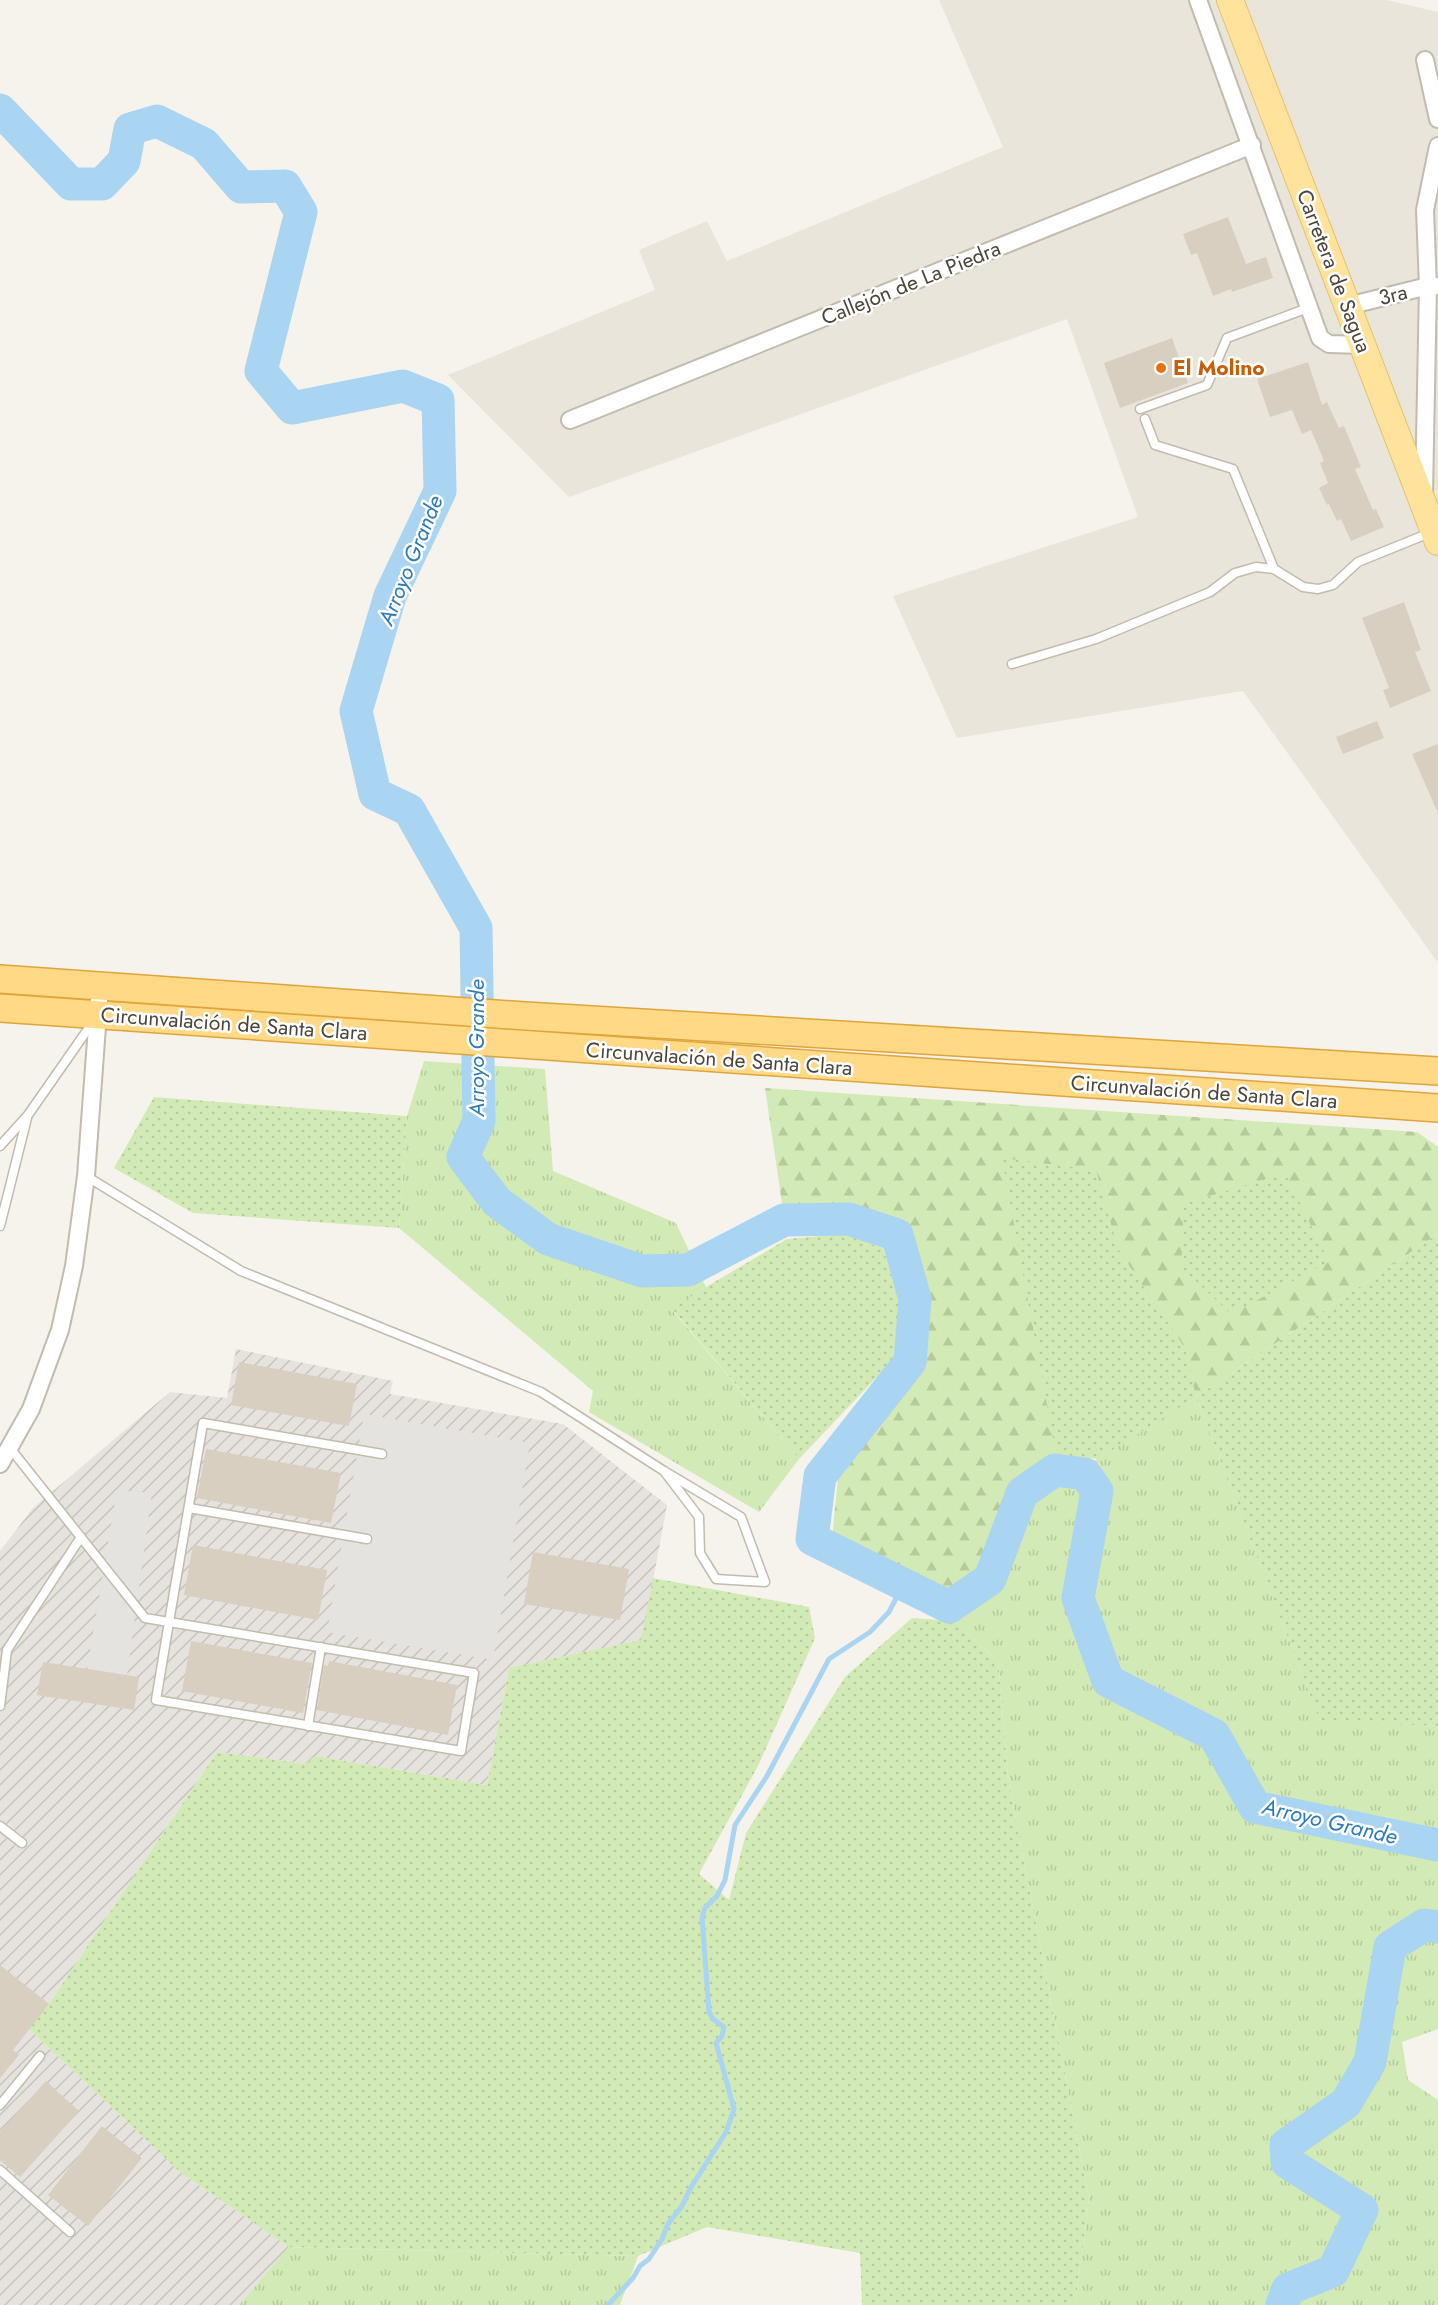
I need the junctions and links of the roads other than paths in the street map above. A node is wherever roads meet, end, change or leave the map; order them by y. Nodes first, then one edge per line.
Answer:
1 (1198, 0) edge
2 (1230, 0) edge
3 (1425, 60) dead end
4 (1438, 119) edge
5 (1252, 145) junction
6 (1438, 146) edge
7 (1433, 286) edge
8 (1348, 306) junction
9 (1308, 308) junction
10 (1363, 345) junction
11 (1140, 409) dead end
12 (1145, 419) dead end
13 (570, 420) dead end
14 (1424, 505) junction
15 (1436, 537) edge
16 (1274, 569) junction
17 (1012, 664) dead end
18 (0, 980) edge
19 (100, 986) junction
20 (0, 1008) edge
21 (99, 1014) junction
22 (1438, 1071) edge
23 (1438, 1108) edge
24 (27, 1115) junction
25 (0, 1146) edge
26 (86, 1176) junction
27 (0, 1226) edge
28 (10, 1448) junction
29 (382, 1454) dead end
30 (0, 1464) edge
31 (664, 1471) junction
32 (189, 1508) junction
33 (81, 1537) junction
34 (367, 1539) dead end
35 (169, 1622) junction
36 (321, 1647) junction
37 (0, 1706) edge
38 (308, 1726) junction
39 (0, 1826) edge
40 (22, 1844) dead end
41 (40, 2056) dead end
42 (0, 2105) edge
43 (0, 2170) edge
44 (70, 2232) dead end

1 - 5 street
2 - 8 main road, Carretera de Sagua
3 - 4 street
5 - 9 street
5 - 13 street, Callejón de La Piedra
6 - 7 street
7 - 8 street, 3ra
7 - 14 street
8 - 10 main road, Carretera de Sagua
9 - 10 street
9 - 11 lane
10 - 14 main road, Carretera de Sagua
12 - 16 lane
14 - 15 main road, Carretera de Sagua
15 - 16 lane
16 - 17 lane
18 - 19 highway, Circunvalación de Santa Clara
19 - 21 street
19 - 22 highway, Circunvalación de Santa Clara
20 - 21 highway, Circunvalación de Santa Clara
21 - 23 highway, Circunvalación de Santa Clara
21 - 24 lane
21 - 26 street
24 - 25 lane
24 - 27 lane
26 - 28 street
26 - 31 lane
28 - 30 street
28 - 33 lane
29 - 32 lane
31 - 31 lane
32 - 34 lane
32 - 35 lane
33 - 35 lane
33 - 37 lane
35 - 36 lane
35 - 38 lane
36 - 38 lane
36 - 38 lane
39 - 40 lane
41 - 42 lane
43 - 44 lane

